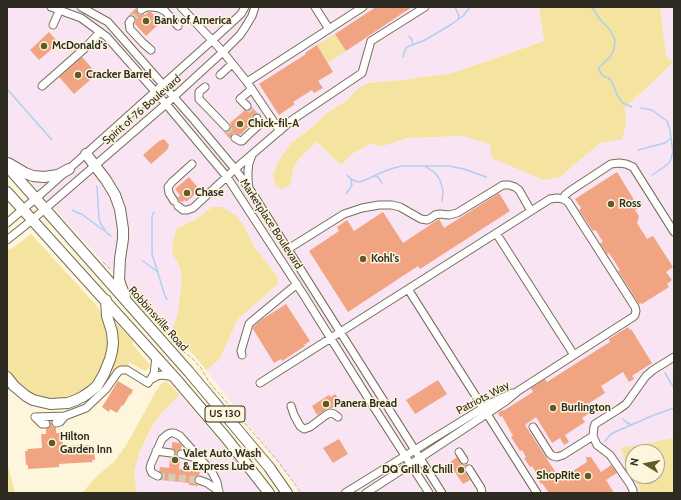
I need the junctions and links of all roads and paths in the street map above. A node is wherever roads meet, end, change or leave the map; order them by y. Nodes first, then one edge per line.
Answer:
1 (51, 7) edge
2 (81, 7) edge
3 (152, 7) edge
4 (181, 7) edge
5 (245, 7) edge
6 (255, 7) edge
7 (315, 7) edge
8 (363, 7) edge
9 (425, 7) edge
10 (60, 9) edge
11 (141, 10) dead end
12 (131, 20) dead end
13 (53, 24) dead end
14 (178, 26) dead end
15 (329, 29) junction
16 (100, 32) junction
17 (212, 40) junction
18 (151, 50) dead end
19 (223, 52) junction
20 (232, 64) junction
21 (220, 75) dead end
22 (247, 82) junction
23 (163, 85) junction
24 (42, 86) dead end
25 (205, 87) dead end
26 (252, 89) junction
27 (155, 92) junction
28 (174, 97) junction
29 (166, 104) junction
30 (247, 106) tunnel mouth
31 (257, 118) dead end
32 (226, 127) tunnel mouth
33 (280, 131) junction
34 (235, 138) dead end
35 (86, 154) junction
36 (252, 154) junction
37 (7, 162) edge
38 (192, 164) dead end
39 (95, 165) junction
40 (7, 166) edge
41 (69, 169) junction
42 (235, 169) junction
43 (227, 177) junction
44 (250, 190) junction
45 (7, 192) edge
46 (36, 199) junction
47 (563, 199) junction
48 (44, 209) junction
49 (23, 210) junction
50 (531, 210) junction
51 (32, 220) junction
52 (7, 223) edge
53 (674, 232) edge
54 (496, 233) junction
55 (7, 240) edge
56 (288, 249) junction
57 (296, 284) junction
58 (408, 289) junction
59 (131, 292) dead end
60 (106, 300) junction
61 (128, 303) junction
62 (147, 312) dead end
63 (162, 328) dead end
64 (339, 332) junction
65 (330, 338) junction
66 (242, 355) dead end
67 (574, 355) junction
68 (156, 356) junction
69 (674, 356) edge
70 (7, 377) edge
71 (175, 378) junction
72 (150, 381) junction
73 (260, 383) dead end
74 (291, 406) dead end
75 (486, 411) junction
76 (65, 416) junction
77 (338, 417) dead end
78 (46, 424) dead end
79 (56, 424) dead end
80 (533, 427) dead end
81 (593, 436) junction
82 (415, 450) junction
83 (156, 451) junction
84 (459, 452) dead end
85 (171, 453) dead end
86 (181, 454) dead end
87 (405, 457) junction
88 (420, 458) junction
89 (200, 459) junction
90 (464, 460) dead end
91 (410, 465) junction
92 (469, 469) dead end
93 (158, 476) dead end
94 (199, 480) tunnel mouth
95 (263, 489) edge
96 (284, 489) edge
97 (219, 492) edge
98 (269, 493) edge
99 (290, 493) edge
100 (301, 493) edge
101 (346, 493) edge
102 (366, 493) edge
103 (429, 493) edge
104 (442, 493) edge
105 (482, 493) edge
106 (537, 493) edge
107 (633, 493) edge

1 - 10 street, Marketplace Boulevard
2 - 23 street, Marketplace Boulevard
3 - 11 street
3 - 14 street
4 - 17 street
5 - 17 street, Spirit of 76 Boulevard
6 - 19 street, Spirit of 76 Boulevard
7 - 15 street
8 - 15 street
9 - 33 street
10 - 13 street
10 - 16 street, Marketplace Boulevard
12 - 18 street
15 - 22 street
16 - 24 street
16 - 27 street, Marketplace Boulevard
17 - 19 street
17 - 23 street, Spirit of 76 Boulevard
19 - 20 street
19 - 28 street, Spirit of 76 Boulevard
20 - 21 street
20 - 22 street
22 - 26 street
23 - 27 street, Spirit of 76 Boulevard
23 - 28 street, Marketplace Boulevard
25 - 32 street
26 - 30 street
26 - 33 street
27 - 29 street, Marketplace Boulevard
27 - 35 street, Spirit of 76 Boulevard
28 - 29 street, Spirit of 76 Boulevard
28 - 42 street, Marketplace Boulevard
29 - 39 street, Spirit of 76 Boulevard
29 - 43 street, Marketplace Boulevard
31 - 34 street
33 - 36 street
35 - 39 highway
35 - 41 street, Spirit of 76 Boulevard
36 - 42 street
36 - 44 street
37 - 41 highway
38 - 43 street
39 - 48 street, Spirit of 76 Boulevard
39 - 61 highway
40 - 46 highway, Robbinsville Road / US 130
41 - 46 street, Spirit of 76 Boulevard
42 - 43 street
42 - 44 street, Marketplace Boulevard
43 - 57 street, Marketplace Boulevard
44 - 56 street, Marketplace Boulevard
45 - 49 highway, US 130
46 - 48 highway, Robbinsville Road / US 130
46 - 49 street, Spirit of 76 Boulevard
47 - 50 street
47 - 53 street
47 - 67 street, Patriots Way
48 - 51 street, Spirit of 76 Boulevard
48 - 61 highway, Robbinsville Road / US 130
49 - 51 highway, US 130
49 - 52 street, Spirit of 76 Boulevard
50 - 54 street
50 - 56 street
51 - 55 street, Spirit of 76 Boulevard
51 - 60 highway, US 130
54 - 58 street
54 - 67 street
56 - 64 street, Marketplace Boulevard
57 - 65 street, Marketplace Boulevard
57 - 66 street
58 - 64 street
58 - 75 street
59 - 62 path
60 - 68 highway, US 130
60 - 70 highway
61 - 96 highway, Robbinsville Road / US 130
63 - 100 path
64 - 65 street
64 - 82 street, Marketplace Boulevard
65 - 73 street
65 - 87 street, Marketplace Boulevard
67 - 75 street, Patriots Way
68 - 71 highway, US 130
68 - 72 street
69 - 81 street
71 - 72 street
71 - 95 highway, US 130
72 - 76 street
74 - 77 street
75 - 82 street, Patriots Way
75 - 88 street, Patriots Way
75 - 106 street
76 - 78 street
76 - 79 street
80 - 81 street
81 - 107 street
82 - 87 street, Patriots Way
82 - 88 street, Marketplace Boulevard
83 - 85 street
83 - 89 street
83 - 93 street
84 - 90 street
86 - 89 street
87 - 91 street, Marketplace Boulevard
87 - 101 street, Patriots Way
88 - 91 street, Patriots Way
88 - 104 street, Marketplace Boulevard
89 - 97 street
91 - 102 street, Patriots Way
91 - 103 street, Marketplace Boulevard
92 - 105 street
94 - 97 street
95 - 98 highway, US 130
96 - 99 street

